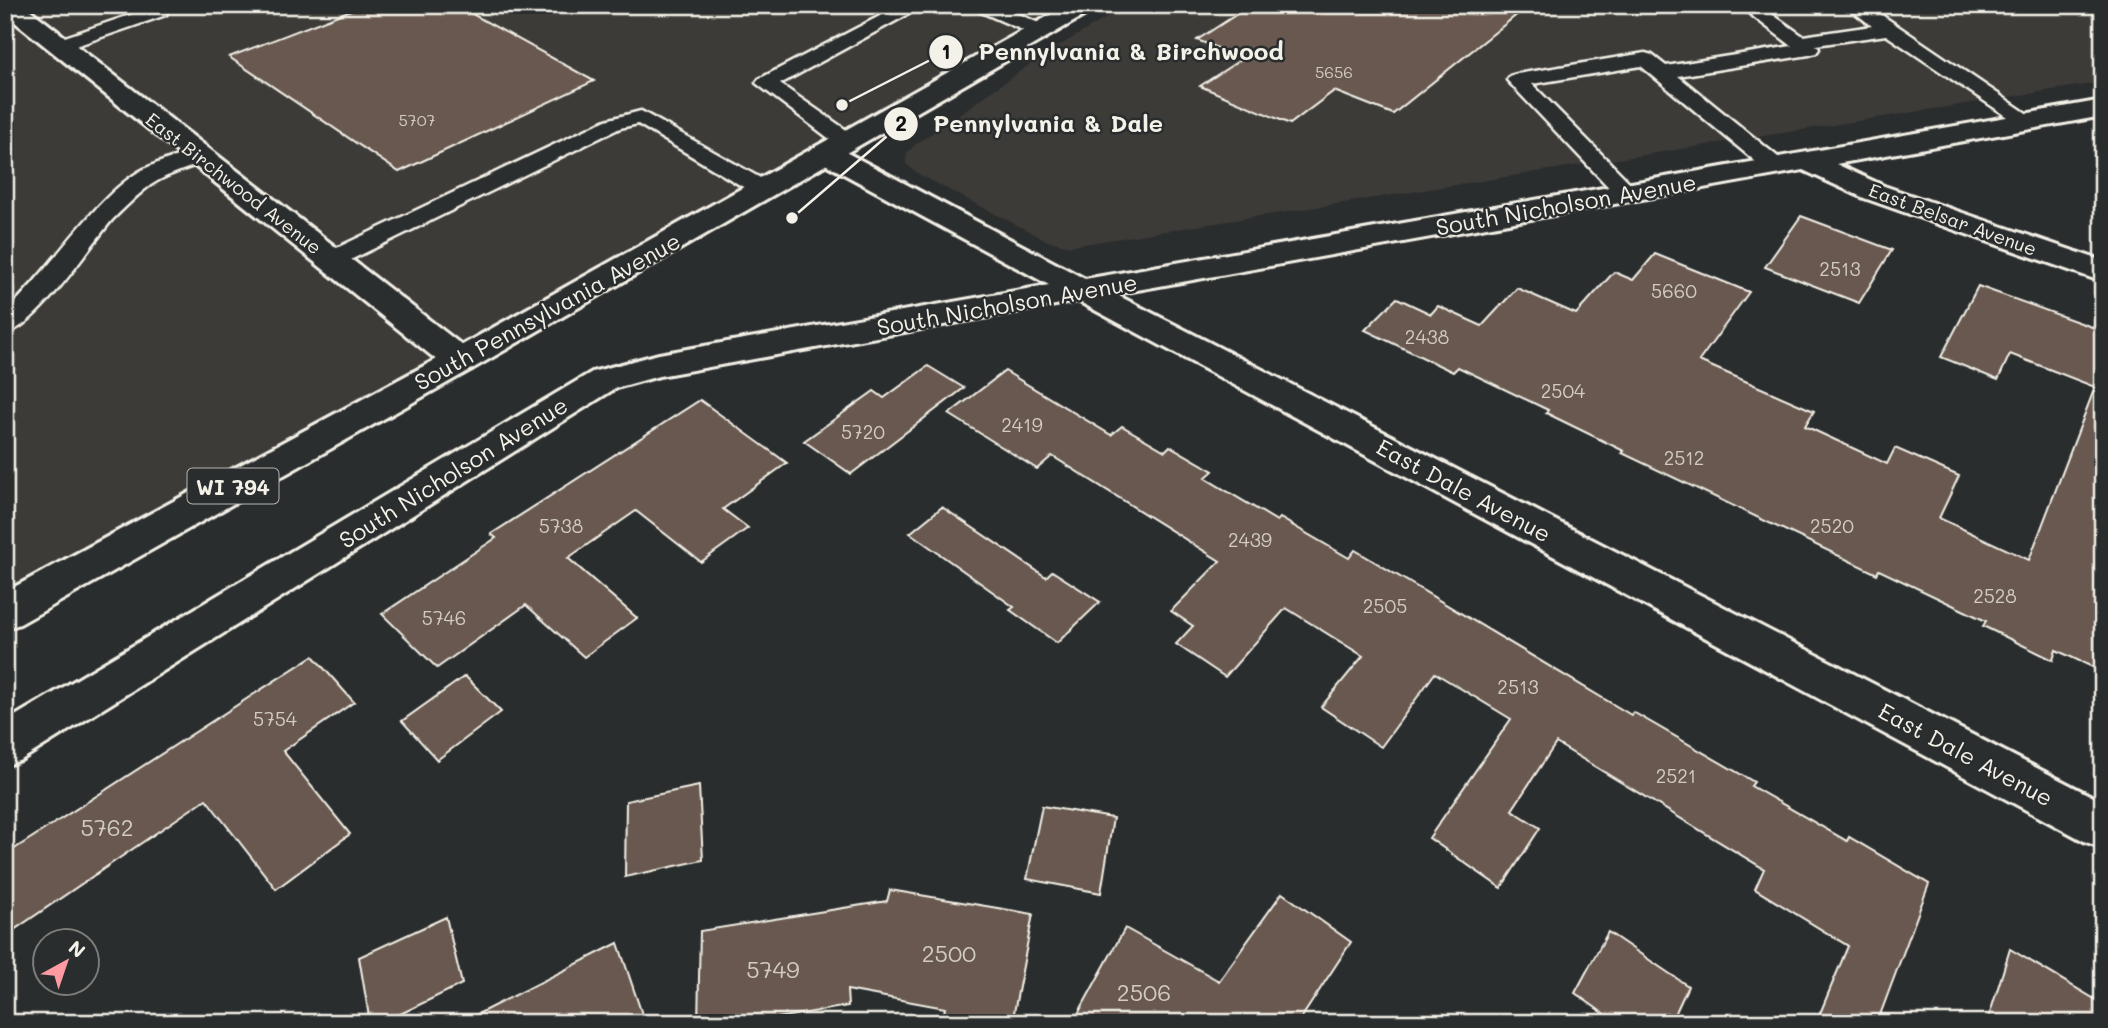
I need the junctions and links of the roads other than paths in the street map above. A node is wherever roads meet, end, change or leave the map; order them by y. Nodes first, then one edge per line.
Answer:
1 (9, 5) edge
2 (150, 5) edge
3 (916, 5) edge
4 (981, 5) edge
5 (1086, 5) edge
6 (1747, 5) edge
7 (1854, 5) edge
8 (1889, 29) junction
9 (1041, 31) junction
10 (1800, 42) junction
11 (60, 46) junction
12 (1662, 73) junction
13 (2103, 108) edge
14 (2027, 121) junction
15 (837, 147) junction
16 (200, 156) junction
17 (1806, 161) junction
18 (1775, 166) junction
19 (763, 189) junction
20 (1627, 193) junction
21 (331, 260) junction
22 (2103, 272) edge
23 (1084, 291) junction
24 (5, 326) edge
25 (460, 360) junction
26 (5, 612) edge
27 (5, 746) edge
28 (2103, 826) edge

1 - 11 street, East Birchwood Avenue
2 - 11 lane
3 - 15 lane
4 - 9 lane
5 - 9 street, South Pennsylvania Avenue / WI 794
6 - 10 lane
7 - 8 lane
8 - 10 lane
8 - 14 lane
9 - 15 street, South Pennsylvania Avenue / WI 794
10 - 12 lane
11 - 16 street, East Birchwood Avenue
12 - 18 lane
12 - 20 lane
13 - 14 street, South Nicholson Avenue
14 - 17 street, South Nicholson Avenue
15 - 19 street, South Pennsylvania Avenue / WI 794
15 - 23 street, East Dale Avenue
16 - 21 street, East Birchwood Avenue
16 - 24 lane
17 - 18 street, South Nicholson Avenue
17 - 22 street, East Belsar Avenue
18 - 20 street, South Nicholson Avenue
19 - 21 lane
19 - 25 street, South Pennsylvania Avenue / WI 794
20 - 23 street, South Nicholson Avenue
21 - 25 street, East Birchwood Avenue
23 - 27 street, South Nicholson Avenue
23 - 28 street, East Dale Avenue
25 - 26 street, South Pennsylvania Avenue / WI 794

